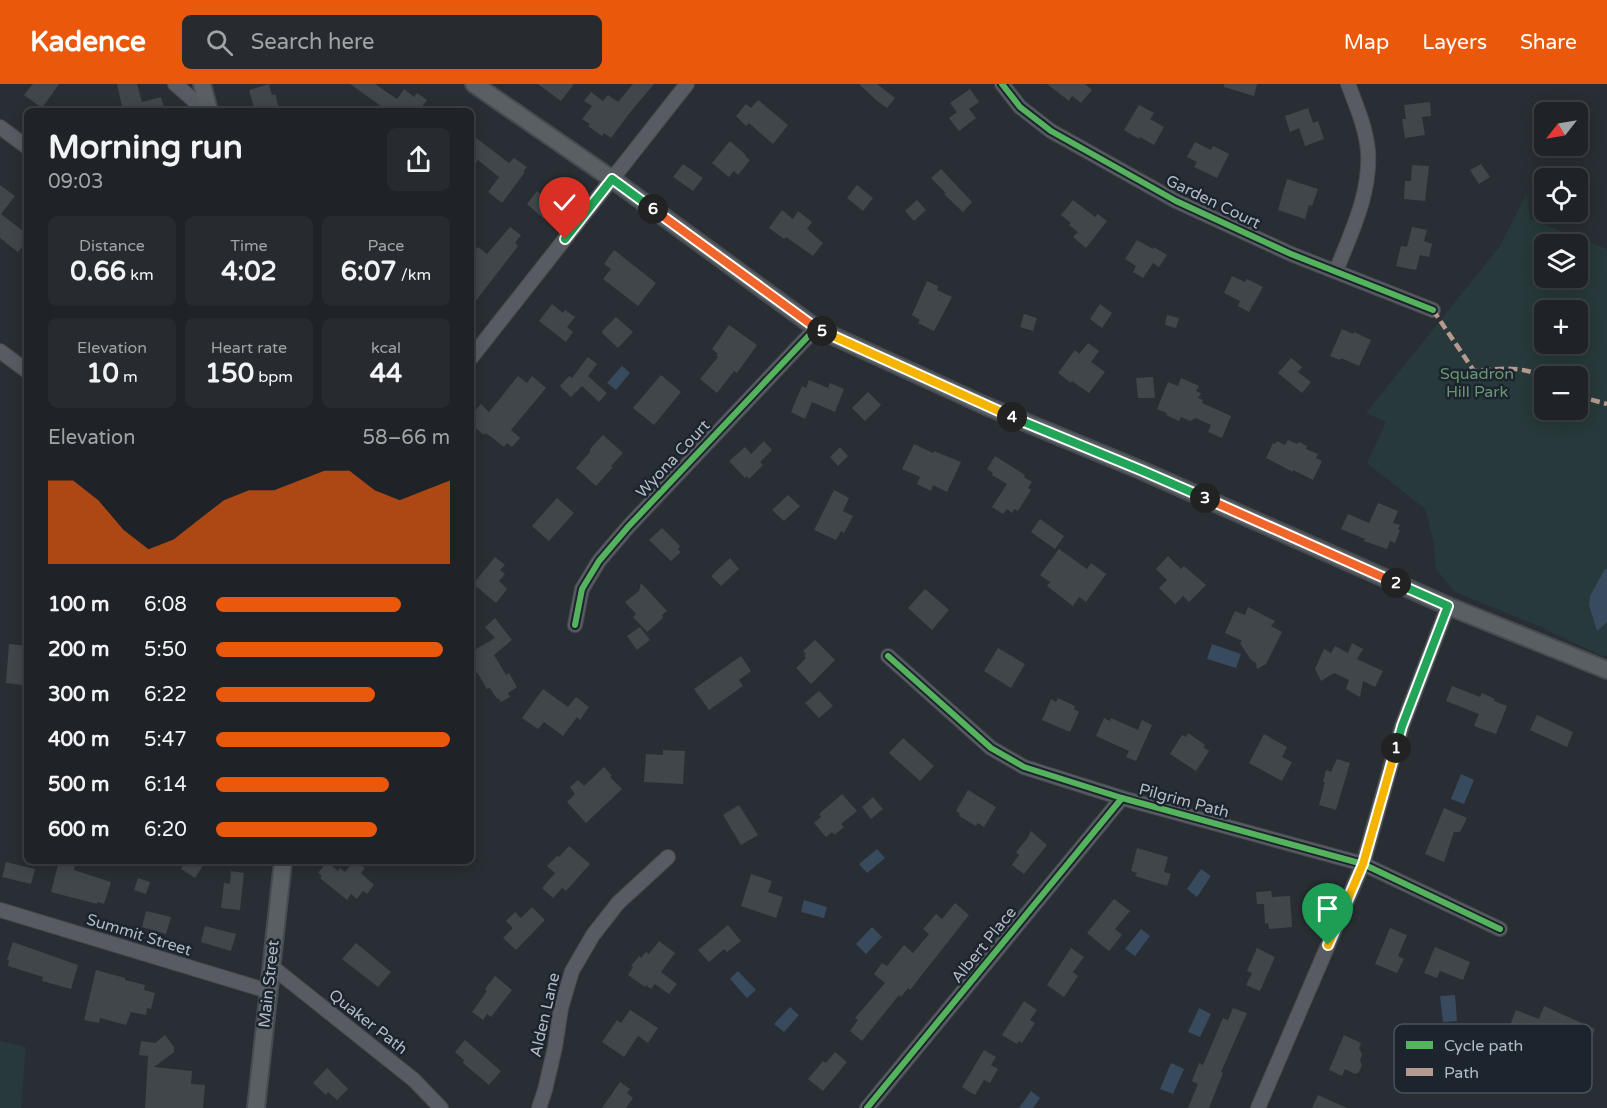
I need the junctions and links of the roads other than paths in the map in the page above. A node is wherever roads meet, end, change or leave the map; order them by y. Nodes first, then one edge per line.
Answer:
1 (175, 84) edge
2 (202, 84) edge
3 (474, 84) edge
4 (687, 84) edge
5 (1002, 84) edge
6 (1348, 84) edge
7 (204, 108) edge
8 (207, 108) edge
9 (0, 127) edge
10 (24, 145) edge
11 (612, 179) junction
12 (1336, 271) junction
13 (1433, 310) dead end
14 (816, 328) junction
15 (0, 351) edge
16 (474, 354) edge
17 (24, 369) edge
18 (1448, 606) junction
19 (575, 625) dead end
20 (888, 656) dead end
21 (1607, 670) edge
22 (1122, 798) junction
23 (668, 857) dead end
24 (281, 864) edge
25 (1363, 864) junction
26 (0, 910) edge
27 (1500, 929) dead end
28 (271, 966) junction
29 (268, 991) junction
30 (255, 1108) edge
31 (441, 1108) edge
32 (539, 1108) edge
33 (867, 1108) edge
34 (1258, 1108) edge

1 - 7 street
2 - 8 main road
3 - 11 main road
4 - 11 street
5 - 12 street, Garden Court
6 - 12 street
9 - 10 street
11 - 14 main road
11 - 16 street
12 - 13 street, Garden Court
14 - 18 main road
14 - 19 street, Wyona Court
15 - 17 street
18 - 21 main road
18 - 25 street
20 - 22 street, Pilgrim Path
22 - 25 street, Pilgrim Path
22 - 33 street, Albert Place
23 - 32 street, Alden Lane
24 - 28 main road, Main Street
25 - 27 street, Pilgrim Path
25 - 34 street
26 - 29 street, Summit Street
28 - 29 main road, Main Street
28 - 31 street, Quaker Path
29 - 30 main road, Main Street

